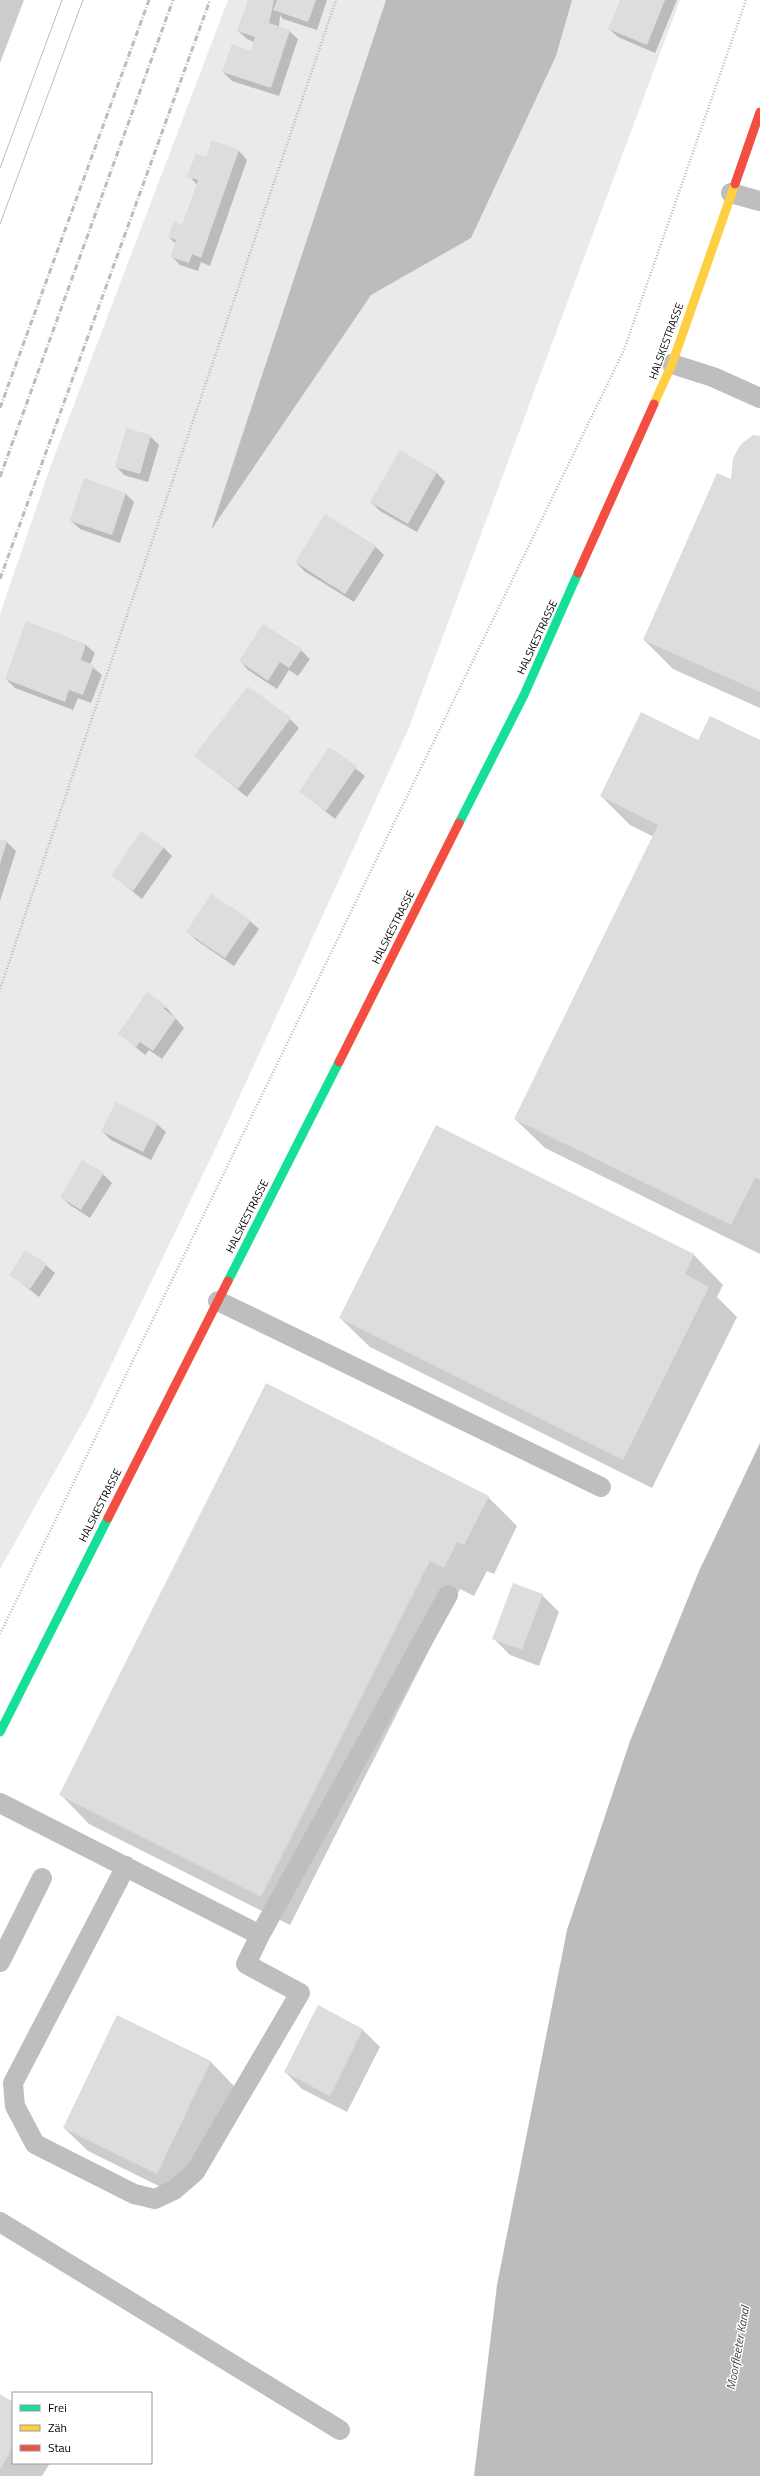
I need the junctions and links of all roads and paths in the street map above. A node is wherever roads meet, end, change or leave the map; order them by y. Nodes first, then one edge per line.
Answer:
1 (336, 0) edge
2 (746, 0) edge
3 (760, 112) edge
4 (731, 193) junction
5 (760, 201) edge
6 (672, 364) junction
7 (760, 398) edge
8 (0, 989) edge
9 (218, 1301) junction
10 (601, 1487) dead end
11 (448, 1595) dead end
12 (0, 1634) edge
13 (0, 1732) edge
14 (0, 1803) edge
15 (126, 1866) junction
16 (42, 1878) dead end
17 (260, 1935) junction
18 (0, 1962) edge
19 (0, 2222) edge
20 (340, 2430) dead end

1 - 8 path
2 - 12 path
3 - 4 street, HALSKESTRASSE
4 - 5 lane
4 - 6 street, HALSKESTRASSE
6 - 7 lane
6 - 9 street, HALSKESTRASSE
9 - 10 lane
9 - 13 street, HALSKESTRASSE
11 - 17 lane
14 - 15 lane
15 - 17 lane
15 - 17 lane
16 - 18 lane
19 - 20 lane

